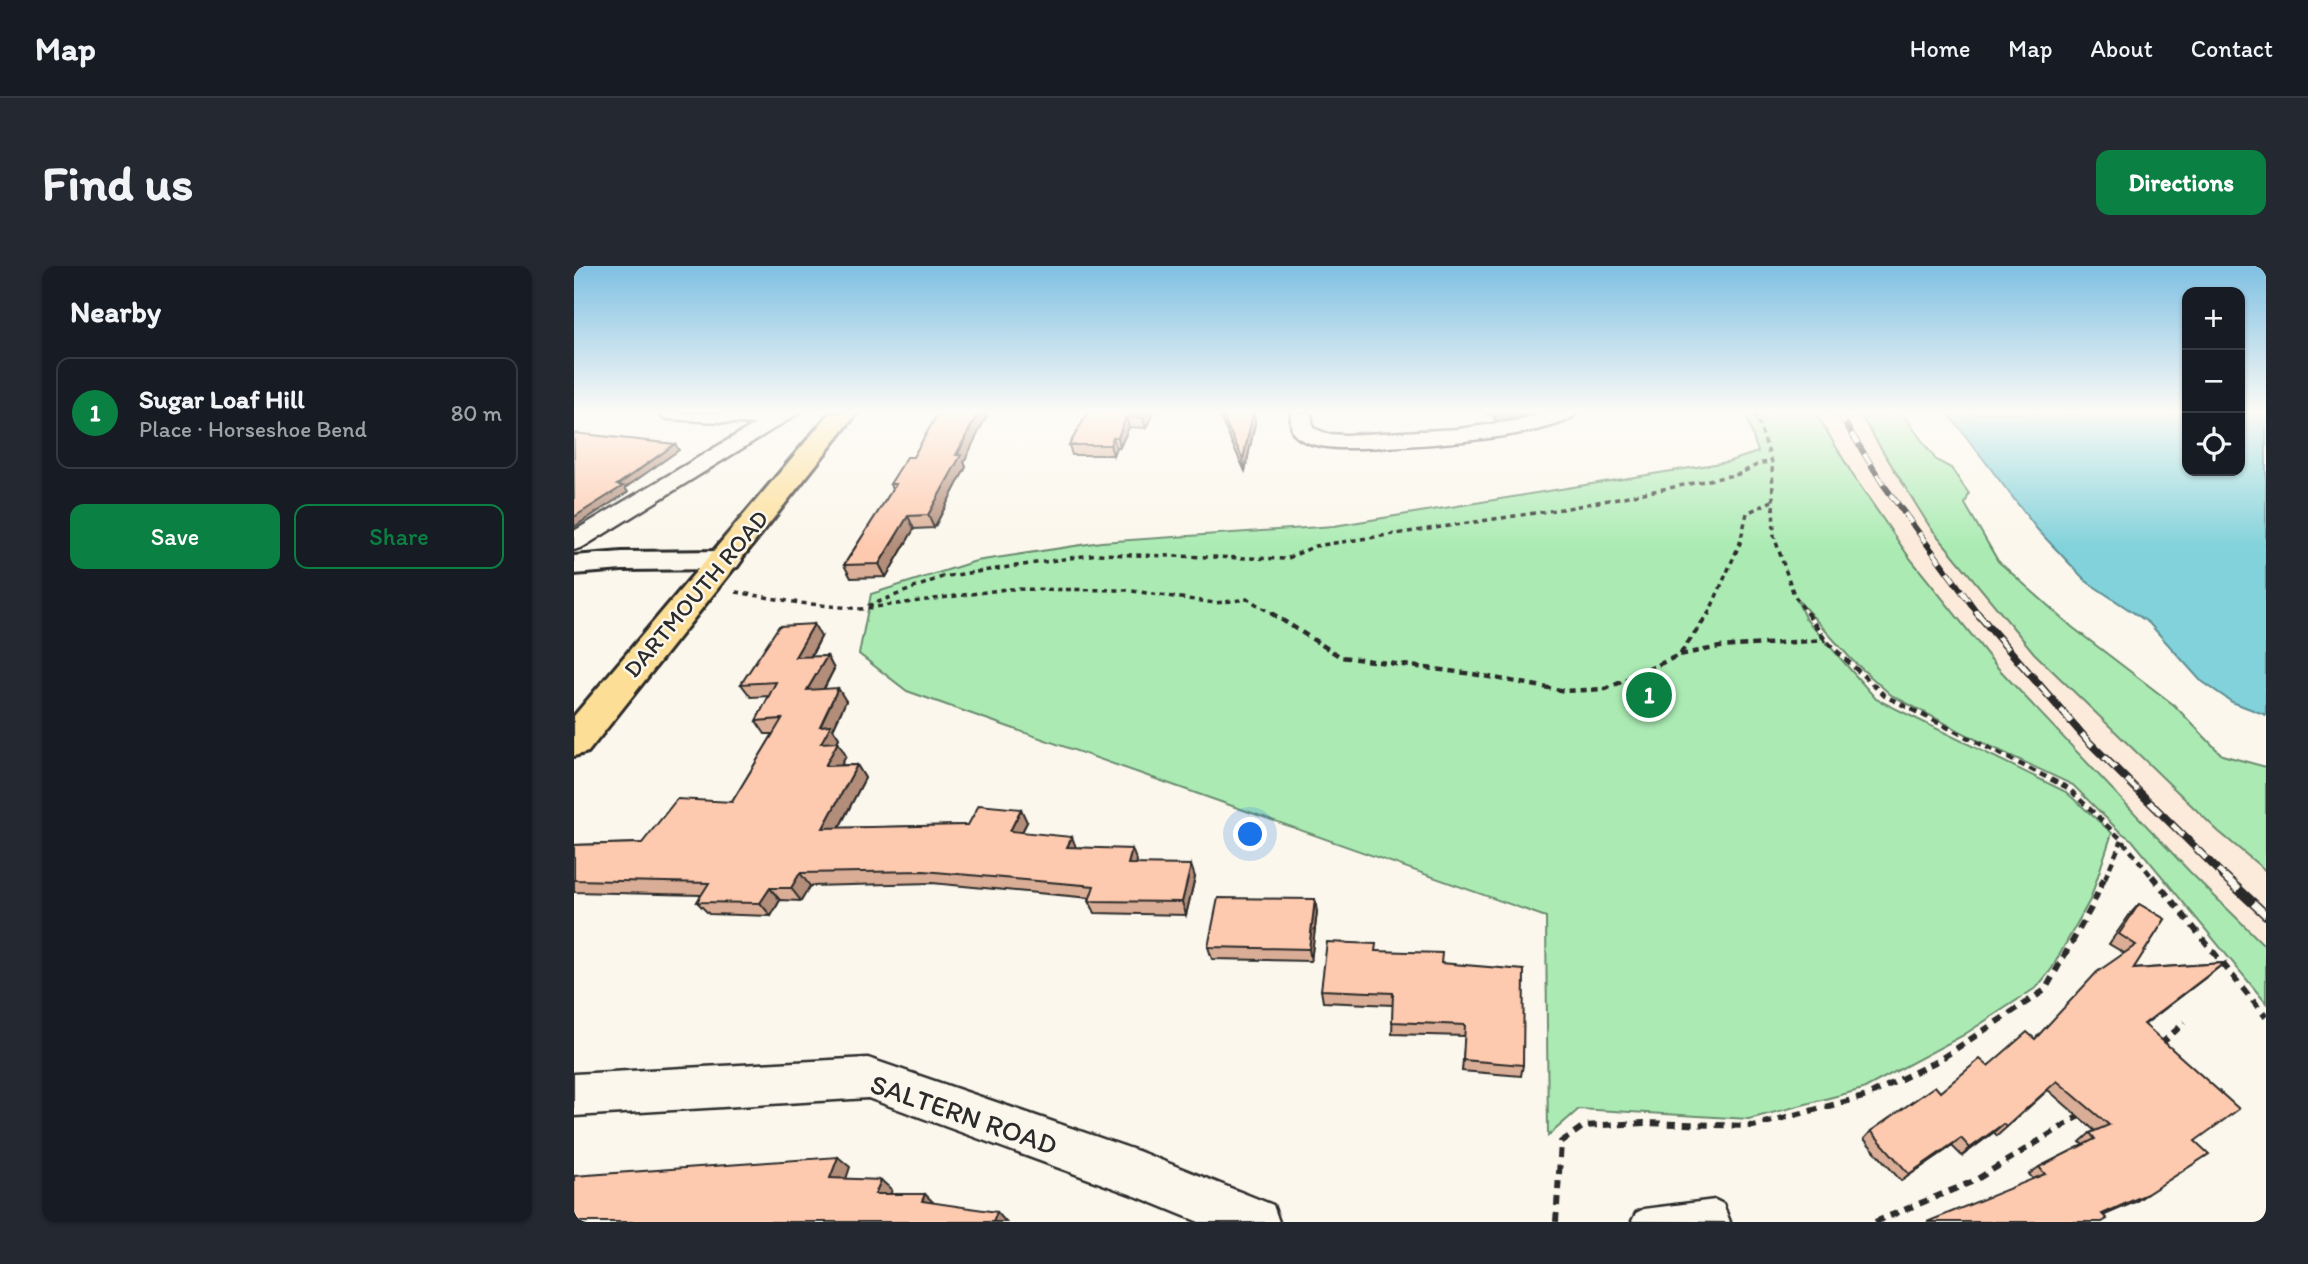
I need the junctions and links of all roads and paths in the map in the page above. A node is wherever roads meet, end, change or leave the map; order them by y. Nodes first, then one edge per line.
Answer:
1 (714, 458) edge
2 (808, 458) edge
3 (1770, 458) edge
4 (1772, 462) junction
5 (1772, 501) junction
6 (574, 542) edge
7 (726, 560) junction
8 (574, 565) edge
9 (705, 585) junction
10 (861, 609) junction
11 (1825, 640) junction
12 (1679, 655) junction
13 (574, 742) edge
14 (2122, 839) junction
15 (2266, 1017) edge
16 (2185, 1022) dead end
17 (2156, 1049) edge
18 (574, 1095) edge
19 (2088, 1111) edge
20 (1644, 1221) edge
21 (1256, 1222) edge
22 (1556, 1222) edge
23 (1718, 1222) edge
24 (1875, 1222) edge

1 - 6 street
2 - 7 main road, DARTMOUTH ROAD
3 - 4 path
4 - 5 path
4 - 10 path
5 - 11 path
5 - 12 path
7 - 8 street
7 - 9 main road, DARTMOUTH ROAD
9 - 10 path
9 - 13 main road, DARTMOUTH ROAD
10 - 12 path
11 - 12 path
11 - 14 path
14 - 15 path
14 - 22 path
16 - 17 path
18 - 21 street, SALTERN ROAD
19 - 24 path
20 - 23 lane

